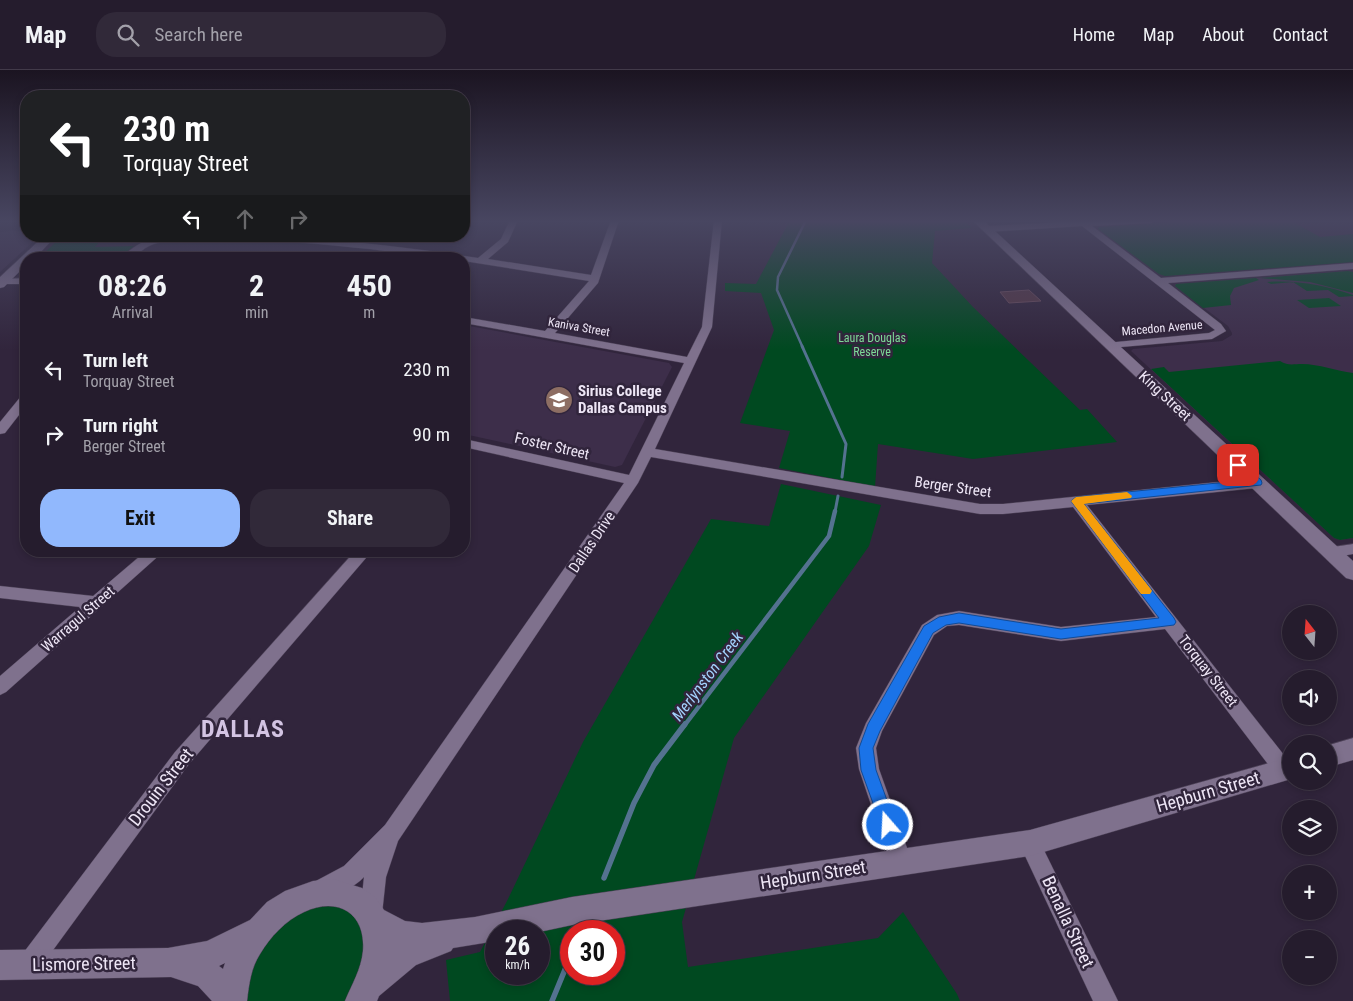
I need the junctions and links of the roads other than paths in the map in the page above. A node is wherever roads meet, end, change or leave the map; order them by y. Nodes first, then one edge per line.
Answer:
1 (502, 263) edge
2 (600, 263) edge
3 (714, 263) edge
4 (1024, 263) edge
5 (1136, 263) edge
6 (20, 265) edge
7 (1353, 266) edge
8 (595, 279) junction
9 (20, 281) edge
10 (1159, 281) junction
11 (1, 283) edge
12 (470, 321) edge
13 (548, 335) junction
14 (1110, 345) junction
15 (690, 361) junction
16 (20, 405) edge
17 (0, 430) edge
18 (470, 443) edge
19 (646, 452) junction
20 (633, 480) junction
21 (1257, 483) junction
22 (1076, 501) junction
23 (1353, 549) edge
24 (1331, 552) junction
25 (149, 557) edge
26 (359, 557) edge
27 (1353, 573) edge
28 (0, 592) edge
29 (96, 603) junction
30 (1170, 622) junction
31 (0, 687) edge
32 (1353, 749) edge
33 (1337, 754) edge
34 (1282, 762) edge
35 (1282, 771) edge
36 (392, 832) junction
37 (1030, 843) junction
38 (901, 862) junction
39 (312, 896) junction
40 (373, 918) junction
41 (260, 930) junction
42 (475, 931) junction
43 (168, 963) junction
44 (29, 964) junction
45 (0, 965) edge
46 (364, 994) edge
47 (231, 1001) edge
48 (1106, 1001) edge

1 - 8 street
2 - 8 street
3 - 15 street, Dallas Drive
4 - 14 street, King Street
5 - 10 street, Macedon Avenue
6 - 11 street
7 - 10 street
8 - 13 street
9 - 11 street
10 - 14 street, Macedon Avenue
12 - 13 street, Kaniva Street
13 - 15 street, Kaniva Street
14 - 21 street, King Street
15 - 19 street, Dallas Drive
16 - 17 street
18 - 20 street, Foster Street
19 - 20 street, Dallas Drive
19 - 22 street, Berger Street
20 - 36 street, Dallas Drive
21 - 22 street, Berger Street
21 - 24 street, King Street
22 - 30 street, Torquay Street
23 - 24 street
24 - 27 street, King Street
25 - 29 street, Warragul Street
26 - 44 street, Drouin Street
28 - 29 street
29 - 31 street, Warragul Street
30 - 34 street, Torquay Street
30 - 38 street
32 - 33 street
35 - 37 street, Hepburn Street
36 - 39 street, Dallas Drive
36 - 40 street, Dallas Drive
37 - 38 street, Hepburn Street
37 - 48 street, Benalla Street
38 - 42 street, Hepburn Street
39 - 40 street, Hepburn Street
39 - 41 street, Hepburn Street
40 - 42 street, Hepburn Street
40 - 46 street
41 - 43 street, Lismore Street
41 - 47 street
42 - 46 street, Hepburn Street
43 - 44 street, Lismore Street
43 - 47 street, Lismore Street
44 - 45 street, Lismore Street

